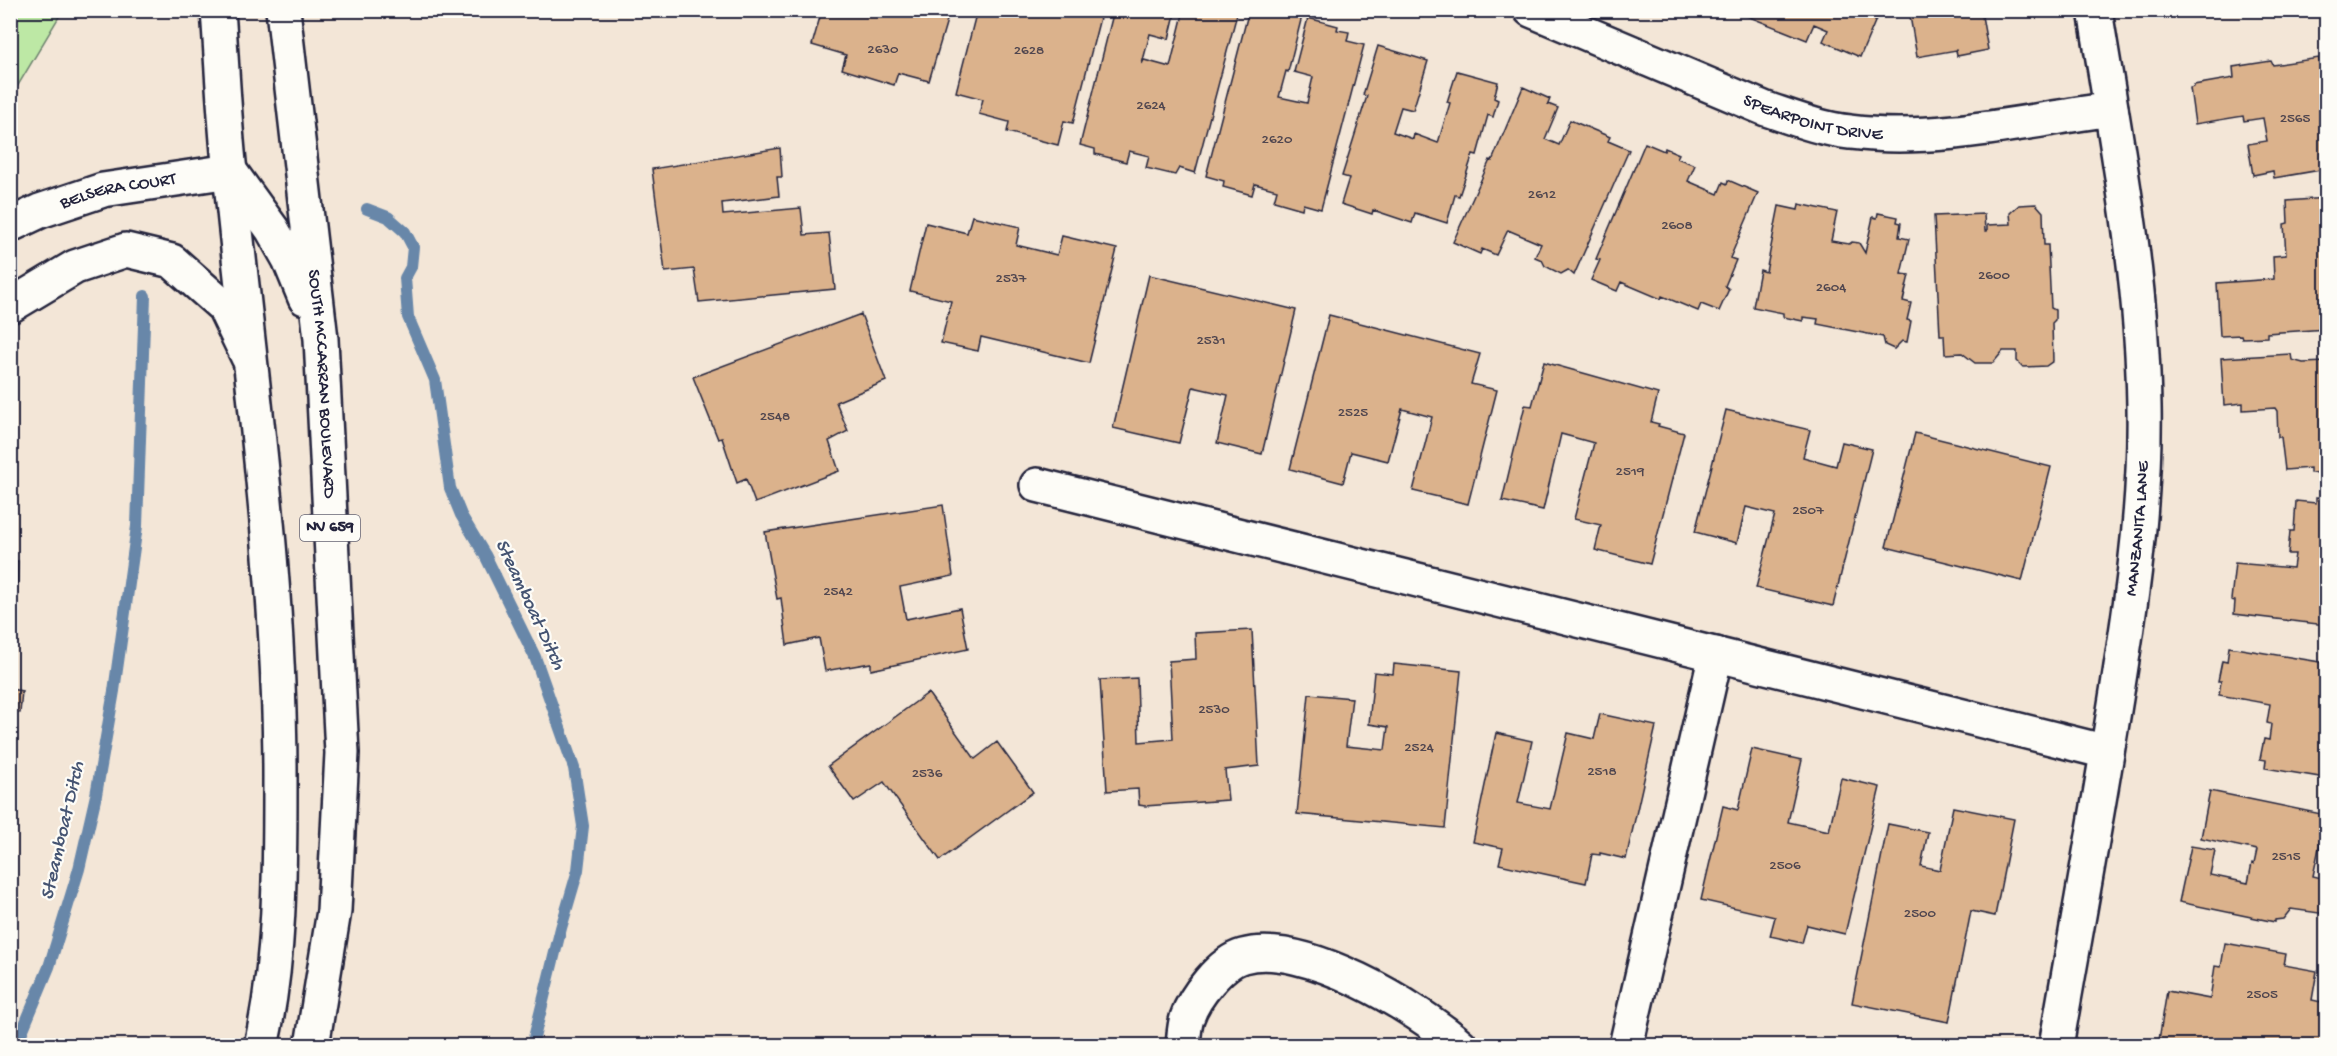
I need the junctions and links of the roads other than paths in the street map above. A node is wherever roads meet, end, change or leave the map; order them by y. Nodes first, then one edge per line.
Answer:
1 (218, 10) edge
2 (283, 10) edge
3 (1531, 10) edge
4 (2095, 10) edge
5 (2111, 109) junction
6 (230, 171) junction
7 (10, 225) edge
8 (10, 306) edge
9 (321, 339) junction
10 (252, 365) junction
11 (1037, 485) dead end
12 (1716, 654) junction
13 (2107, 752) junction
14 (261, 1046) edge
15 (312, 1046) edge
16 (1183, 1046) edge
17 (1461, 1046) edge
18 (1626, 1046) edge
19 (2056, 1046) edge

1 - 6 street
2 - 9 street, SOUTH MCCARRAN BOULEVARD / NV 659
3 - 5 street, SPEARPOINT DRIVE
4 - 5 street, MANZANITA LANE
5 - 13 street, MANZANITA LANE
6 - 7 street, BELSERA COURT
6 - 9 street
6 - 10 street
8 - 10 street
9 - 15 street, SOUTH MCCARRAN BOULEVARD / NV 659
10 - 14 street
11 - 12 street
12 - 13 street
12 - 18 street
13 - 19 street, MANZANITA LANE
16 - 17 street

